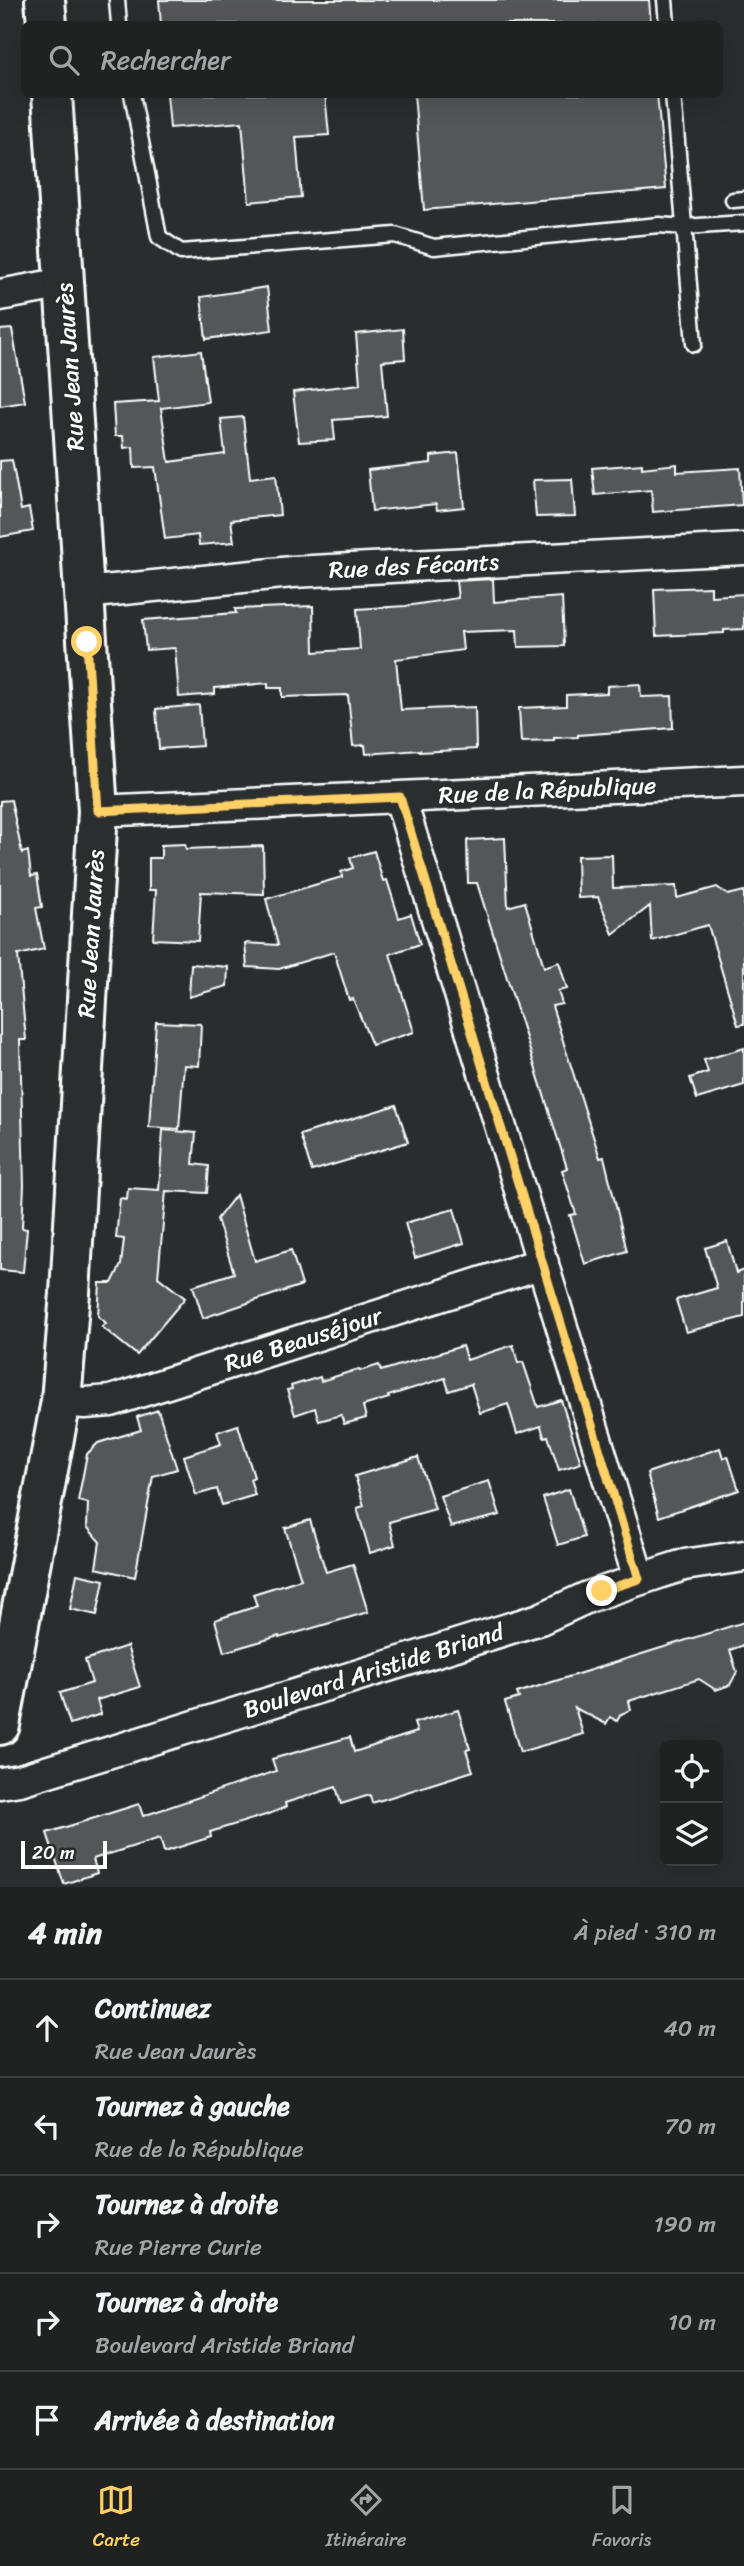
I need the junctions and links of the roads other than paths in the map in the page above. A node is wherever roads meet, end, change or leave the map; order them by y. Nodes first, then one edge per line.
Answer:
1 (45, 0) edge
2 (117, 0) edge
3 (665, 0) edge
4 (47, 21) edge
5 (119, 21) edge
6 (667, 21) edge
7 (52, 98) edge
8 (133, 98) edge
9 (673, 98) edge
10 (744, 223) edge
11 (684, 227) junction
12 (65, 284) junction
13 (0, 295) edge
14 (694, 344) dead end
15 (744, 549) edge
16 (85, 593) junction
17 (744, 781) edge
18 (400, 797) junction
19 (98, 811) junction
20 (543, 1263) junction
21 (61, 1401) junction
22 (744, 1556) edge
23 (639, 1579) junction
24 (0, 1725) edge
25 (0, 1783) edge

1 - 4 main road
2 - 5 lane
3 - 6 lane
7 - 12 main road, Rue Jean Jaurès
8 - 11 lane
9 - 11 lane
10 - 11 lane
11 - 14 lane
12 - 13 street
12 - 16 main road, Rue Jean Jaurès
15 - 16 street, Rue des Fécants
16 - 19 main road, Rue Jean Jaurès
17 - 18 street, Rue de la République
18 - 19 street, Rue de la République
18 - 20 street
19 - 21 main road, Rue Jean Jaurès
20 - 21 street, Rue Beauséjour
20 - 23 street
21 - 24 main road, Rue Jean Jaurès
22 - 23 street, Boulevard Aristide Briand
23 - 25 street, Boulevard Aristide Briand

